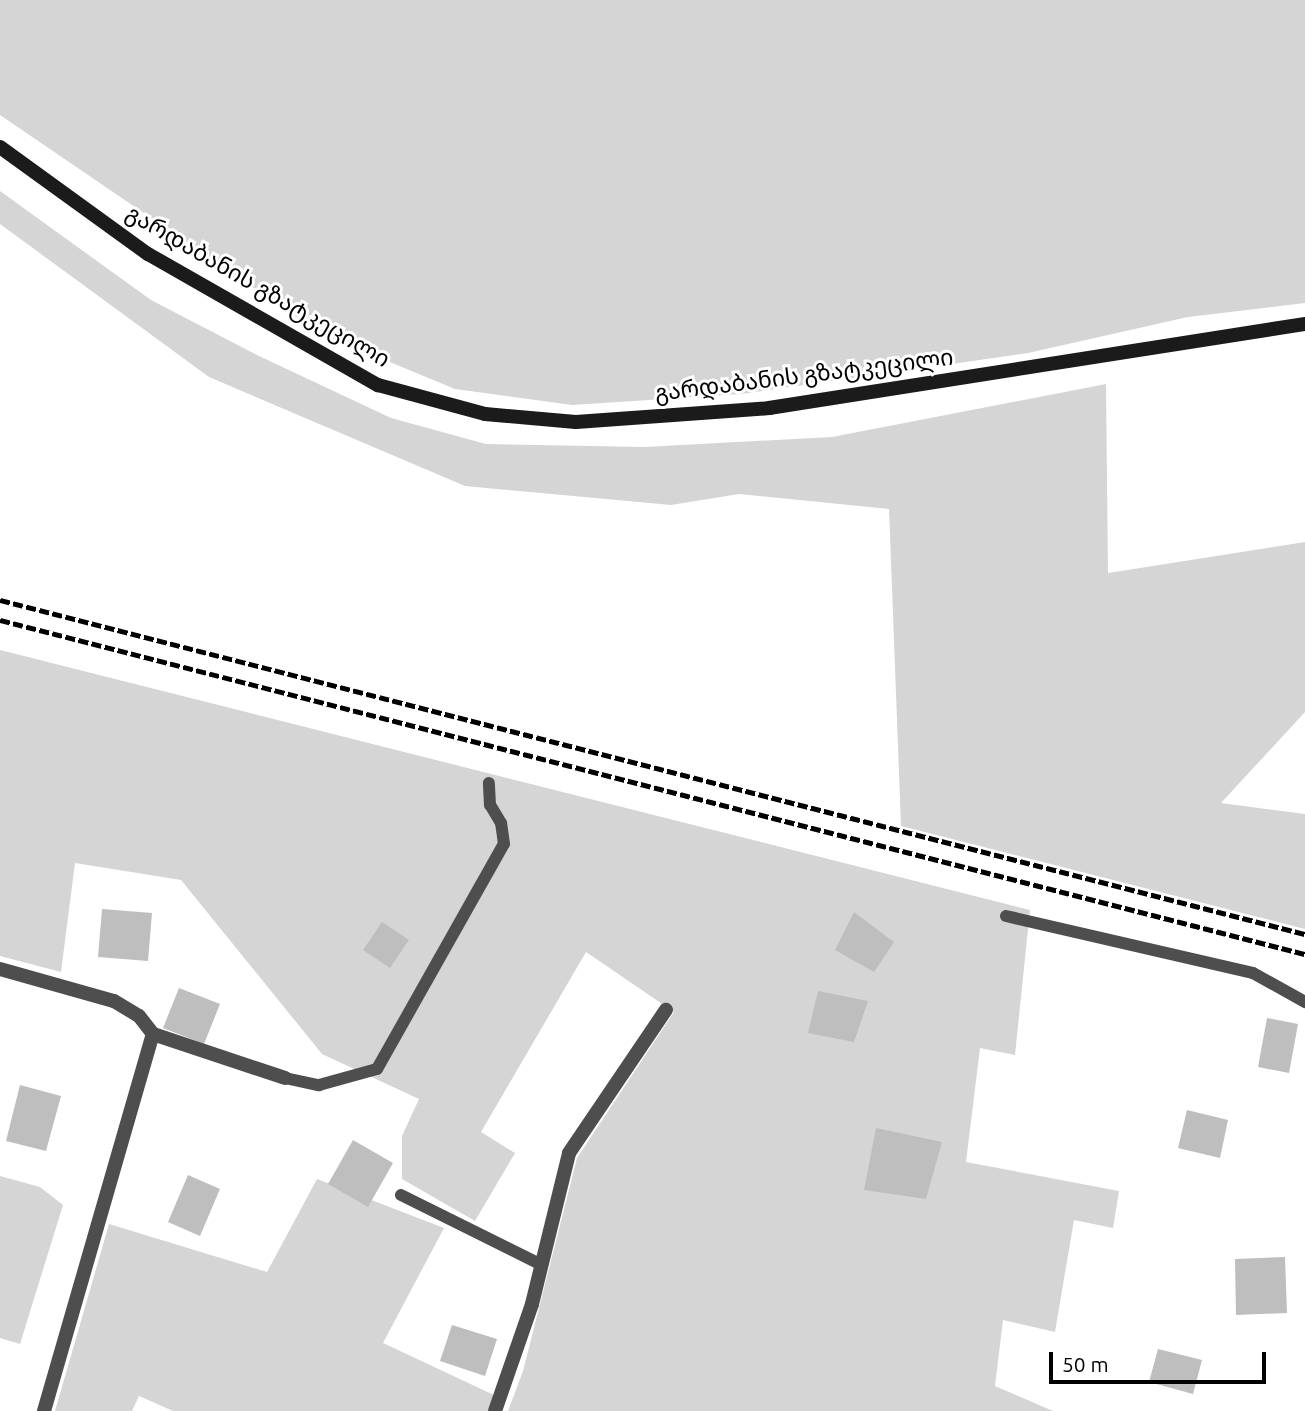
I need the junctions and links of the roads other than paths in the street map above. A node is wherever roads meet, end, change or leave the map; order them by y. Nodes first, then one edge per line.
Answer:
1 (0, 146) edge
2 (1305, 324) edge
3 (489, 783) dead end
4 (1006, 916) dead end
5 (0, 969) edge
6 (1305, 1002) edge
7 (666, 1010) dead end
8 (153, 1034) junction
9 (285, 1078) joint
10 (401, 1195) dead end
11 (542, 1265) junction
12 (44, 1411) edge
13 (495, 1411) edge

1 - 2 main road, გარდაბანის გზატკეცილი
3 - 9 lane
4 - 6 lane
5 - 8 street
7 - 11 street
8 - 9 street
8 - 12 street
10 - 11 lane
11 - 13 street

